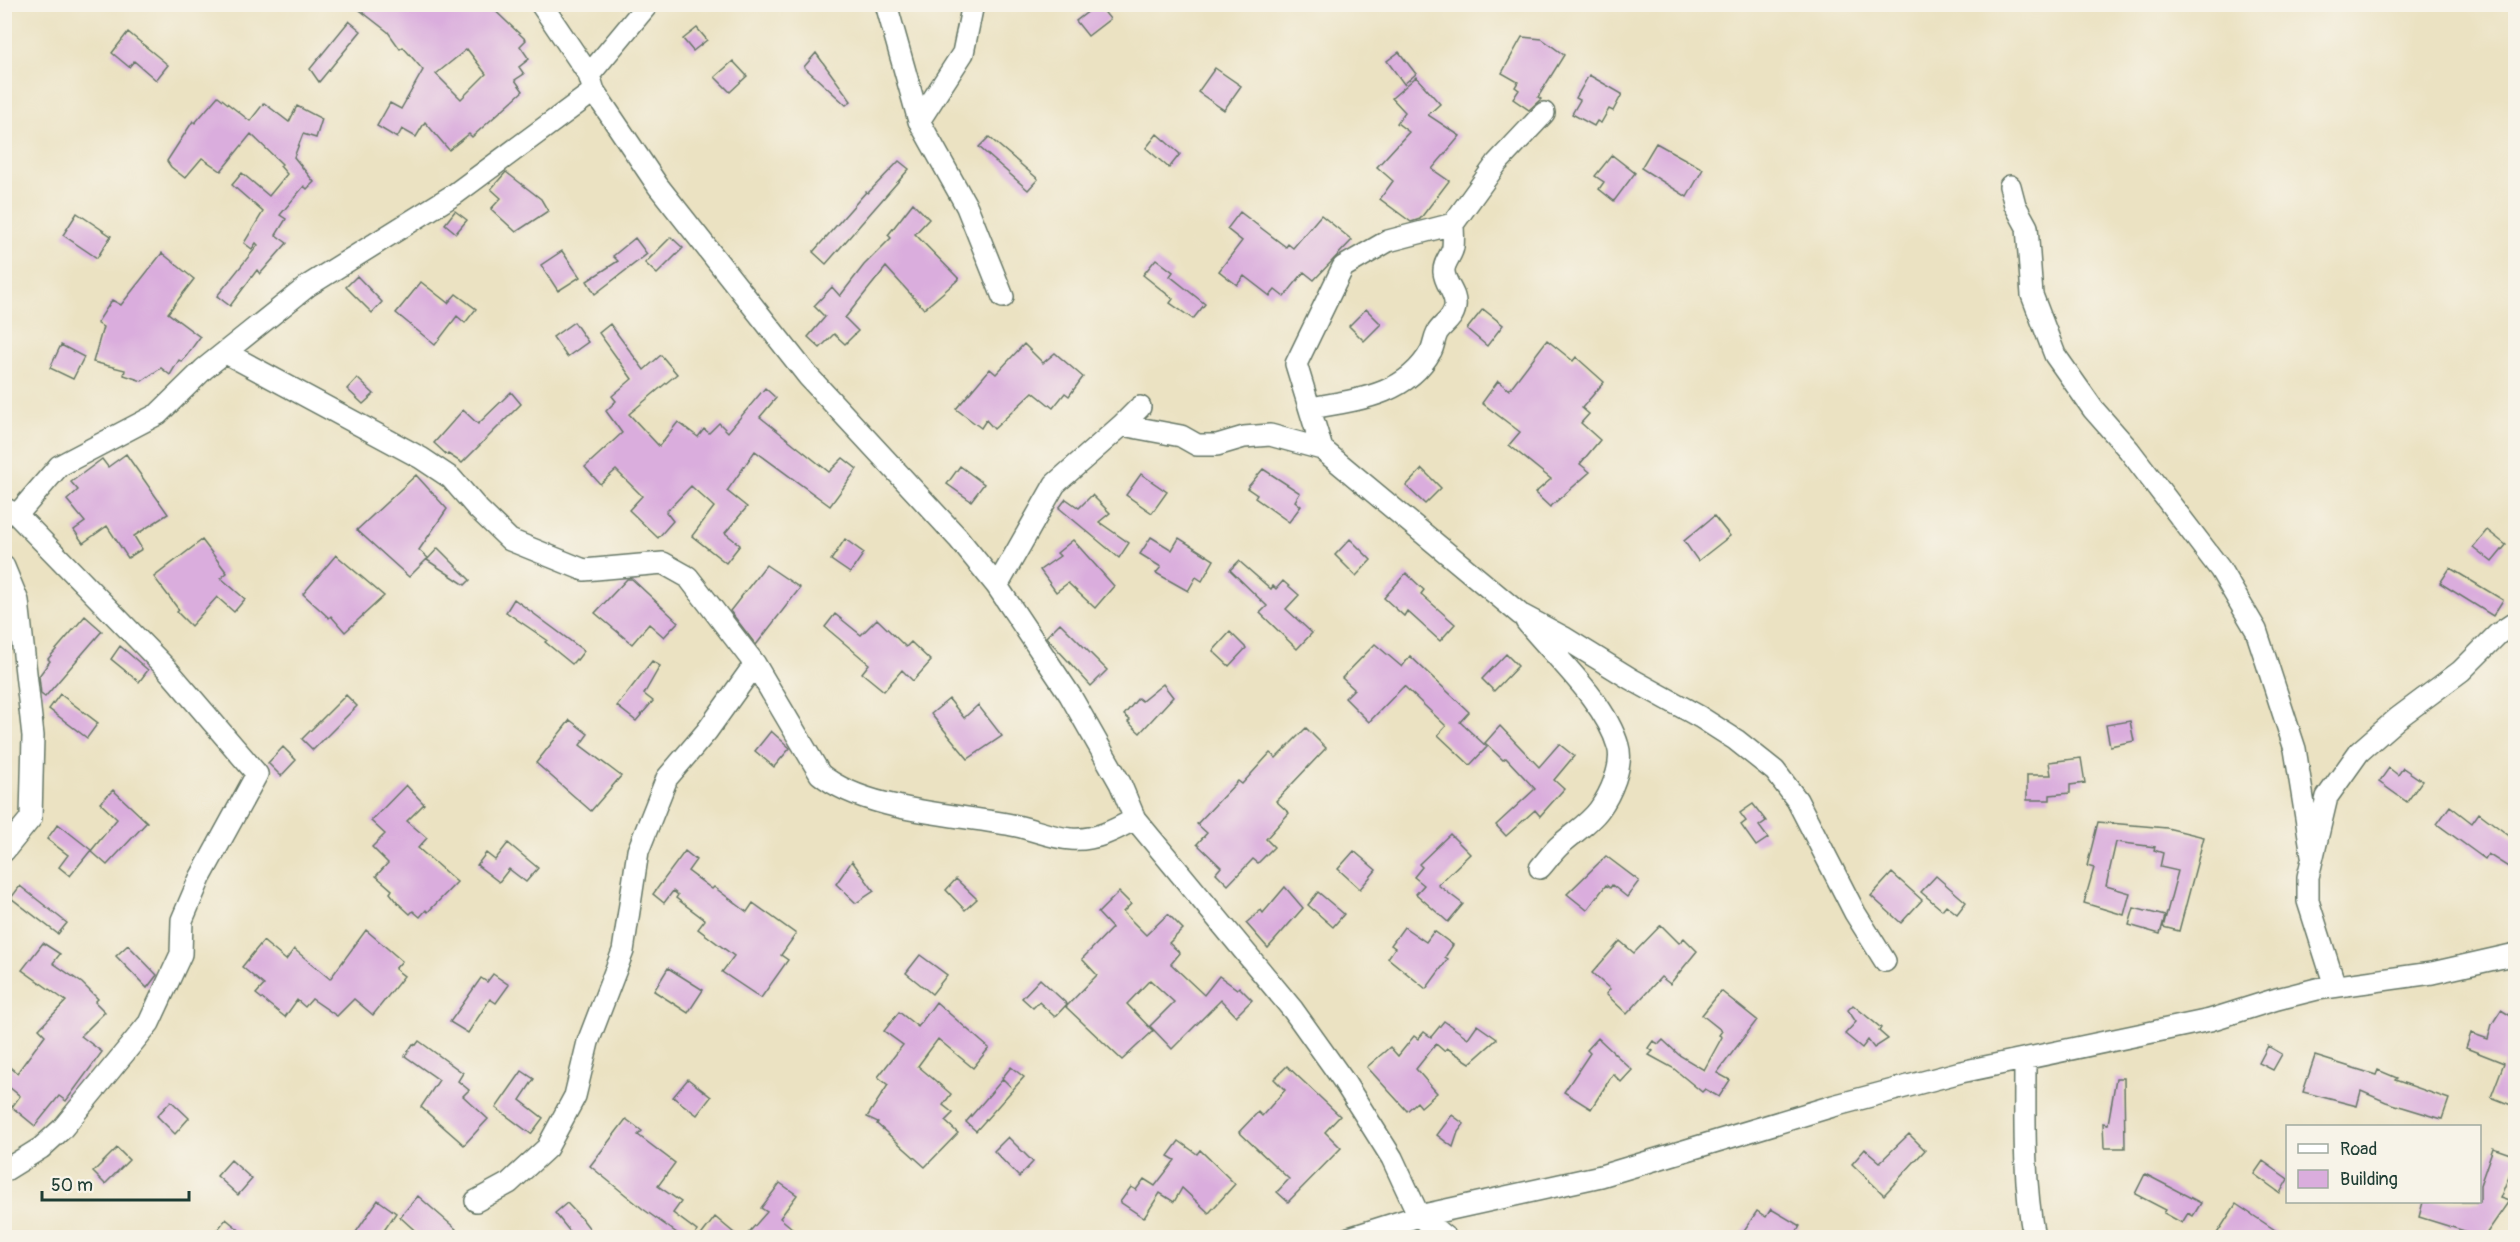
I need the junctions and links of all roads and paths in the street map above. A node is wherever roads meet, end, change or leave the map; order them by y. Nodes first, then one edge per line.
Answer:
1 (542, 4) edge
2 (648, 4) edge
3 (886, 4) edge
4 (974, 4) edge
5 (592, 83) junction
6 (1544, 113) dead end
7 (919, 121) junction
8 (2010, 186) dead end
9 (1453, 224) junction
10 (1003, 297) dead end
11 (226, 353) junction
12 (1140, 407) dead end
13 (1310, 408) junction
14 (1122, 426) junction
15 (1322, 448) junction
16 (11, 512) edge
17 (4, 567) edge
18 (997, 586) junction
19 (1520, 614) junction
20 (2516, 622) edge
21 (755, 664) junction
22 (1135, 819) junction
23 (4, 851) edge
24 (2312, 855) junction
25 (1540, 868) dead end
26 (2516, 954) edge
27 (1885, 961) dead end
28 (2335, 986) junction
29 (2025, 1059) junction
30 (4, 1172) edge
31 (476, 1202) dead end
32 (1419, 1216) junction
33 (1349, 1238) edge
34 (1446, 1238) edge
35 (2034, 1238) edge

1 - 5 street
2 - 5 street
3 - 7 street
4 - 7 street
5 - 11 street
5 - 18 street
6 - 9 street
7 - 10 street
8 - 24 street
9 - 13 street
9 - 13 street
11 - 16 street
11 - 21 street
12 - 14 street
13 - 15 street
14 - 15 street
14 - 18 street
15 - 19 street
16 - 30 street
17 - 23 street
18 - 22 street
19 - 25 street
19 - 27 street
20 - 24 street
21 - 22 street
21 - 31 street
22 - 32 street
24 - 28 street
26 - 28 street
28 - 29 street
29 - 32 street
29 - 35 street
32 - 33 street
32 - 34 street

